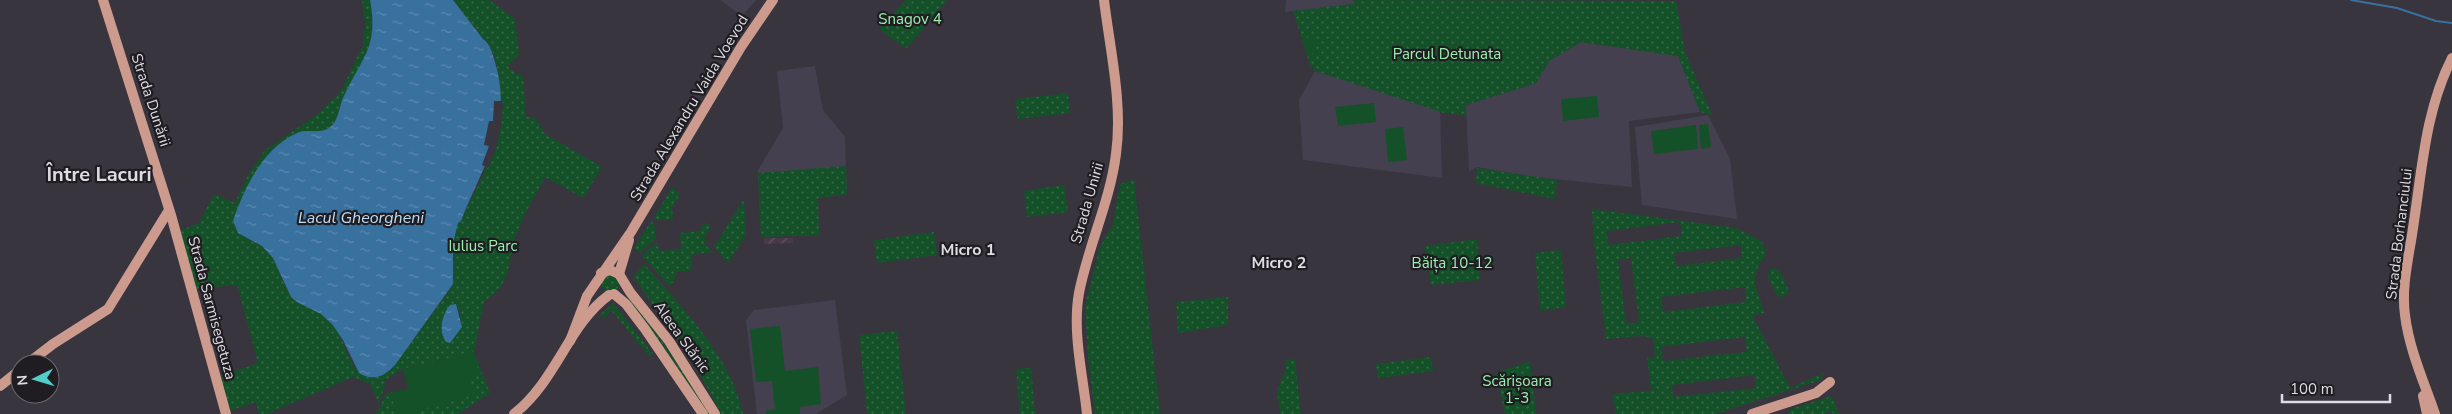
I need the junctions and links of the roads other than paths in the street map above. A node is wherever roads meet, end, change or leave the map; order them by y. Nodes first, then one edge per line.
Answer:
1 (103, 0) edge
2 (773, 0) edge
3 (1104, 0) edge
4 (2452, 58) edge
5 (169, 210) junction
6 (631, 232) junction
7 (621, 276) junction
8 (599, 277) junction
9 (612, 295) junction
10 (570, 341) junction
11 (40, 354) edge
12 (2415, 354) junction
13 (10, 378) edge
14 (1830, 382) dead end
15 (0, 386) edge
16 (226, 414) edge
17 (514, 414) edge
18 (703, 414) edge
19 (716, 414) edge
20 (1087, 414) edge
21 (1752, 414) edge
22 (2426, 414) edge
23 (2435, 414) edge

1 - 5 main road, Strada Dunării
2 - 6 main road, Strada Alexandru Vaida Voevod
3 - 20 main road, Strada Unirii
4 - 12 main road, Strada Borhanciului
5 - 11 main road
5 - 16 main road, Strada Sarmisegetuza
6 - 7 main road, Strada Alexandru Vaida Voevod
6 - 8 main road, Strada Alexandru Vaida Voevod
7 - 8 main road
7 - 9 main road
7 - 19 main road, Aleea Slănic
8 - 9 main road
8 - 10 main road, Strada Alexandru Vaida Voevod
9 - 10 main road
9 - 18 main road, Aleea Slănic
10 - 17 main road
12 - 22 main road
12 - 23 main road, Strada Borhanciului
13 - 15 main road
14 - 21 main road

